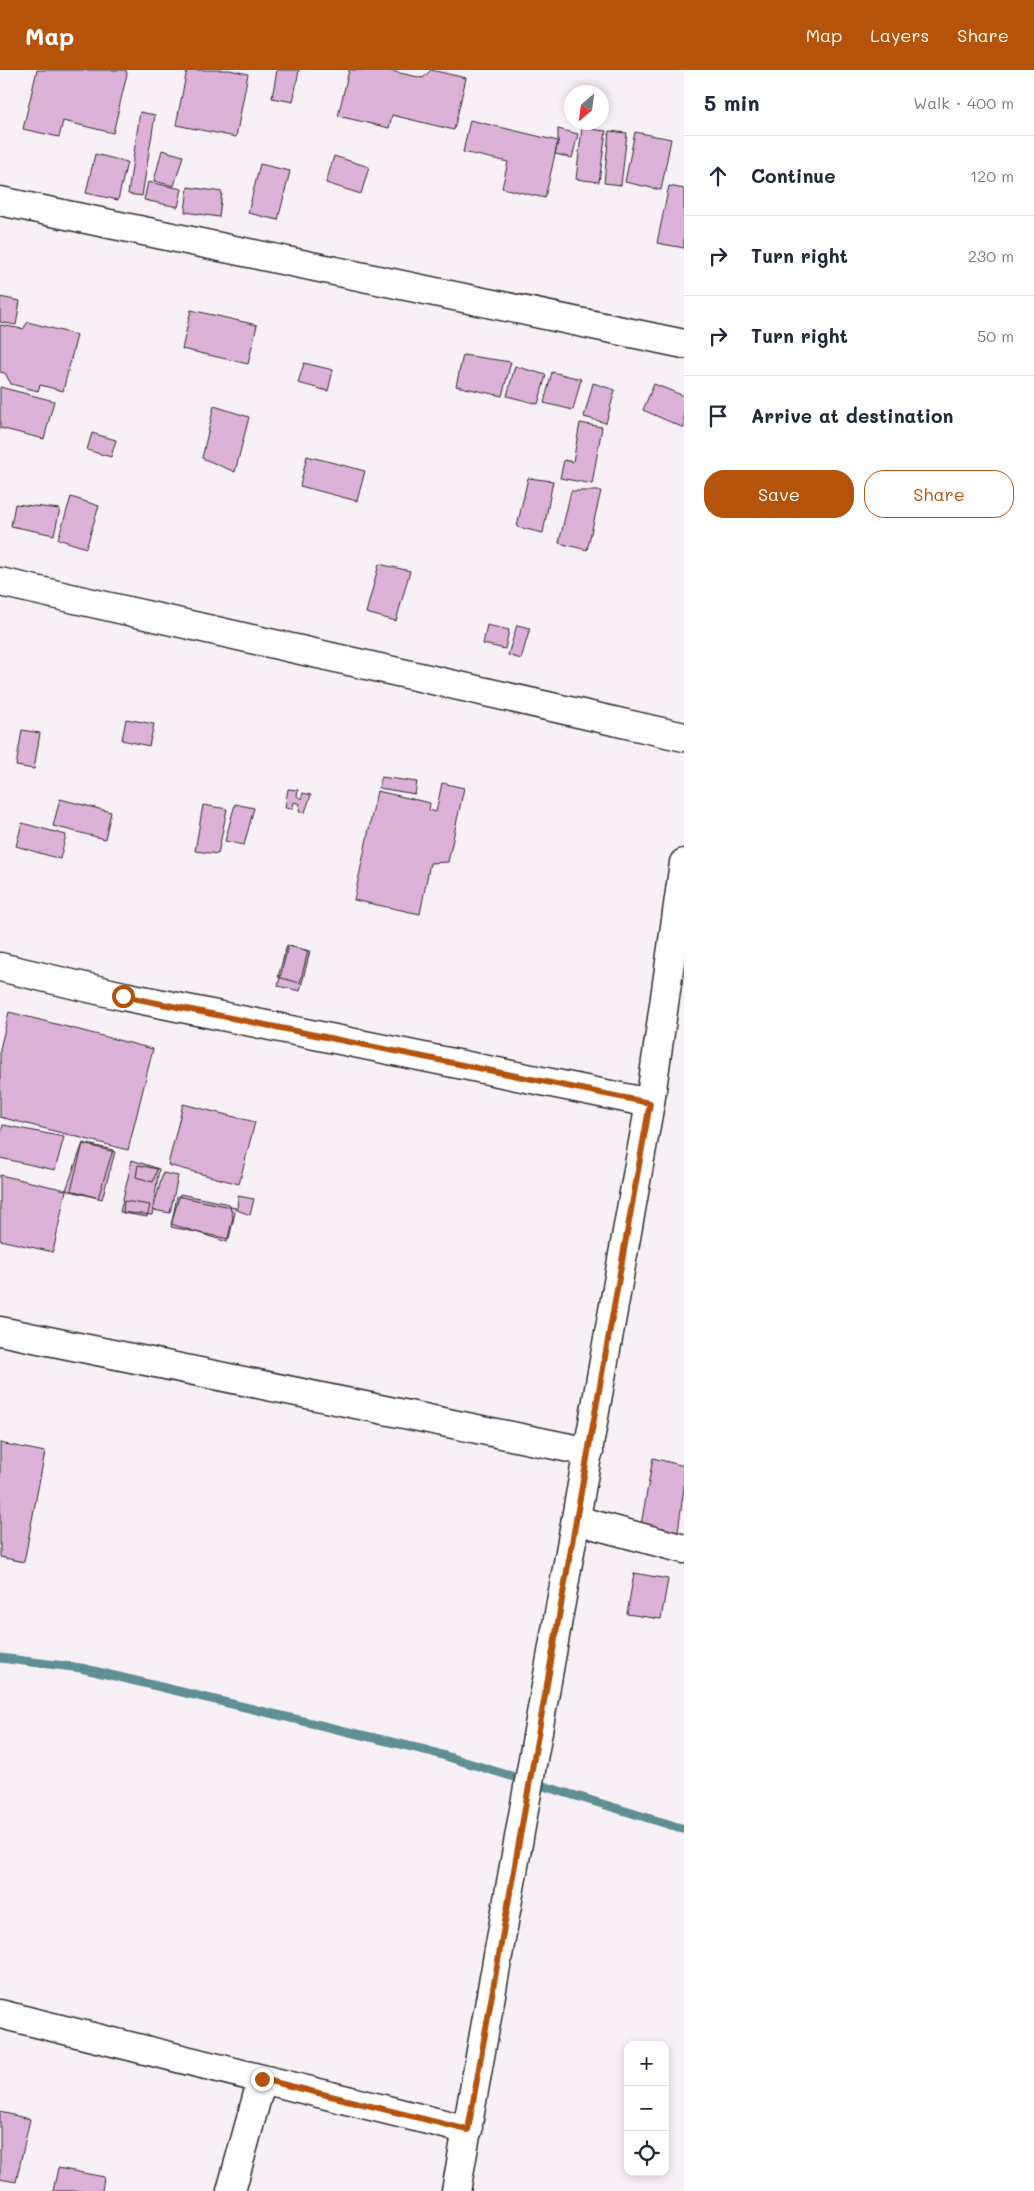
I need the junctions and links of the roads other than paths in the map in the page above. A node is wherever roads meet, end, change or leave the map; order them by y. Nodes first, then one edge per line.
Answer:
1 (0, 201) edge
2 (684, 344) edge
3 (0, 582) edge
4 (684, 737) edge
5 (684, 862) edge
6 (0, 967) edge
7 (650, 1103) junction
8 (0, 1331) edge
9 (589, 1452) junction
10 (576, 1520) junction
11 (684, 1549) edge
12 (0, 2014) edge
13 (262, 2079) junction
14 (468, 2130) junction
15 (231, 2191) edge
16 (456, 2191) edge

1 - 2 street
3 - 4 street
5 - 7 street
6 - 7 street
7 - 9 street
8 - 9 street
9 - 10 street
10 - 11 street
10 - 14 street
12 - 13 street
13 - 14 street
13 - 15 street
14 - 16 street

